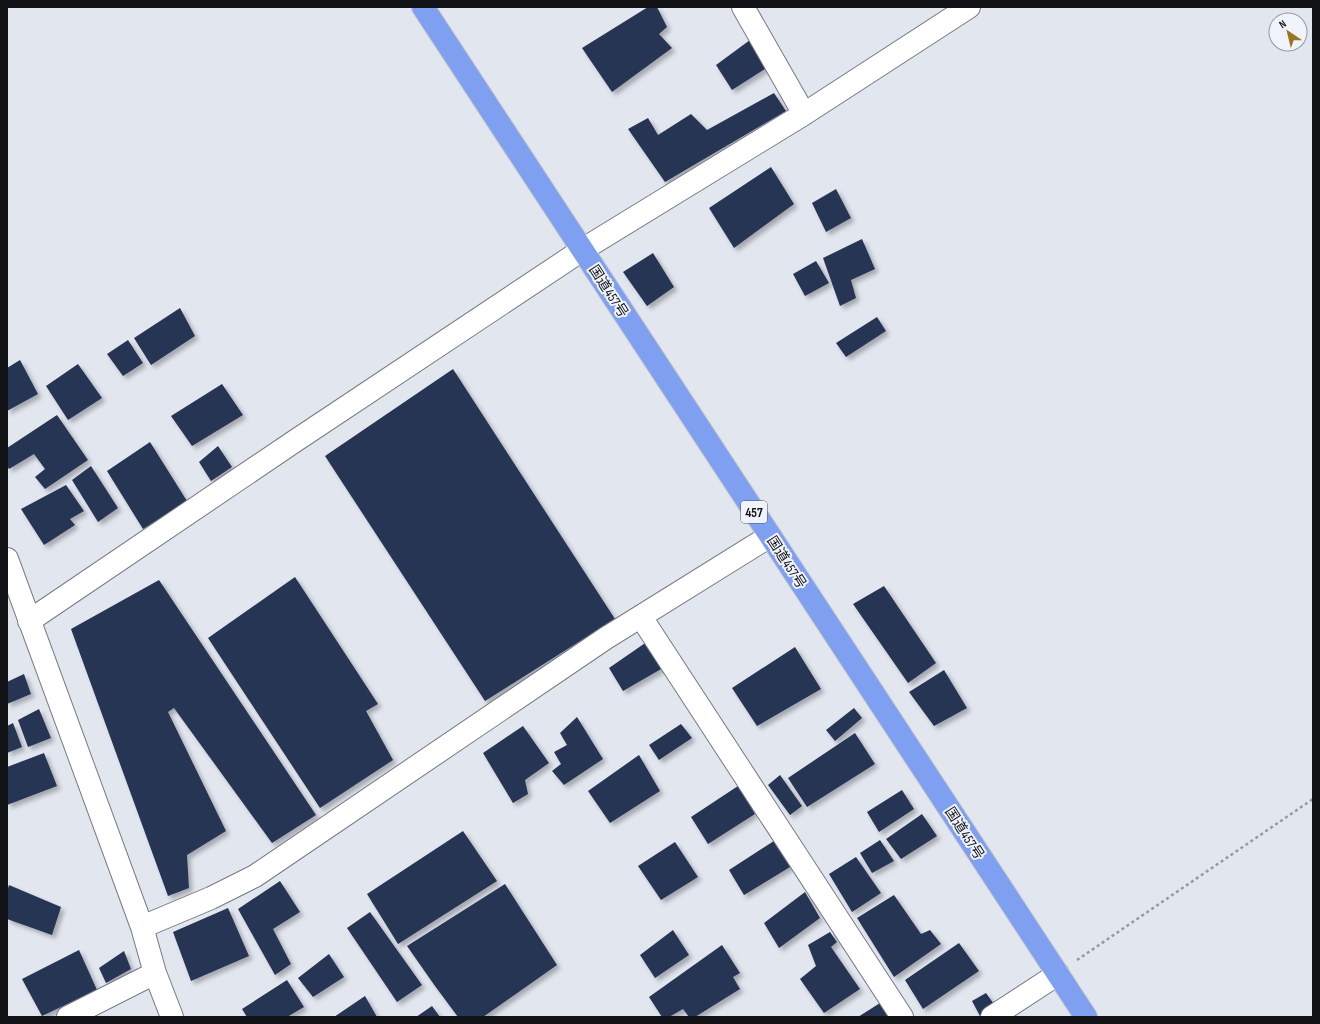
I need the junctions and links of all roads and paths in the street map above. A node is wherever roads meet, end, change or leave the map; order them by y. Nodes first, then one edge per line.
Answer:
1 (423, 7) edge
2 (743, 7) edge
3 (969, 7) edge
4 (804, 114) junction
5 (582, 250) junction
6 (770, 536) junction
7 (7, 559) edge
8 (641, 617) junction
9 (29, 621) junction
10 (1313, 799) edge
11 (142, 927) junction
12 (155, 973) junction
13 (1058, 974) junction
14 (68, 1017) edge
15 (172, 1017) edge
16 (902, 1017) edge
17 (992, 1017) edge
18 (1086, 1017) edge

1 - 5 highway, 国道457号 / 457
2 - 4 street
3 - 4 street
4 - 5 street
5 - 6 highway, 国道457号 / 457
5 - 9 street
6 - 8 street
6 - 13 highway, 国道457号 / 457
7 - 9 street
8 - 11 street
8 - 16 street
9 - 11 street
10 - 13 path
11 - 12 street
12 - 14 street
12 - 15 street
13 - 17 street
13 - 18 highway, 国道457号 / 457

